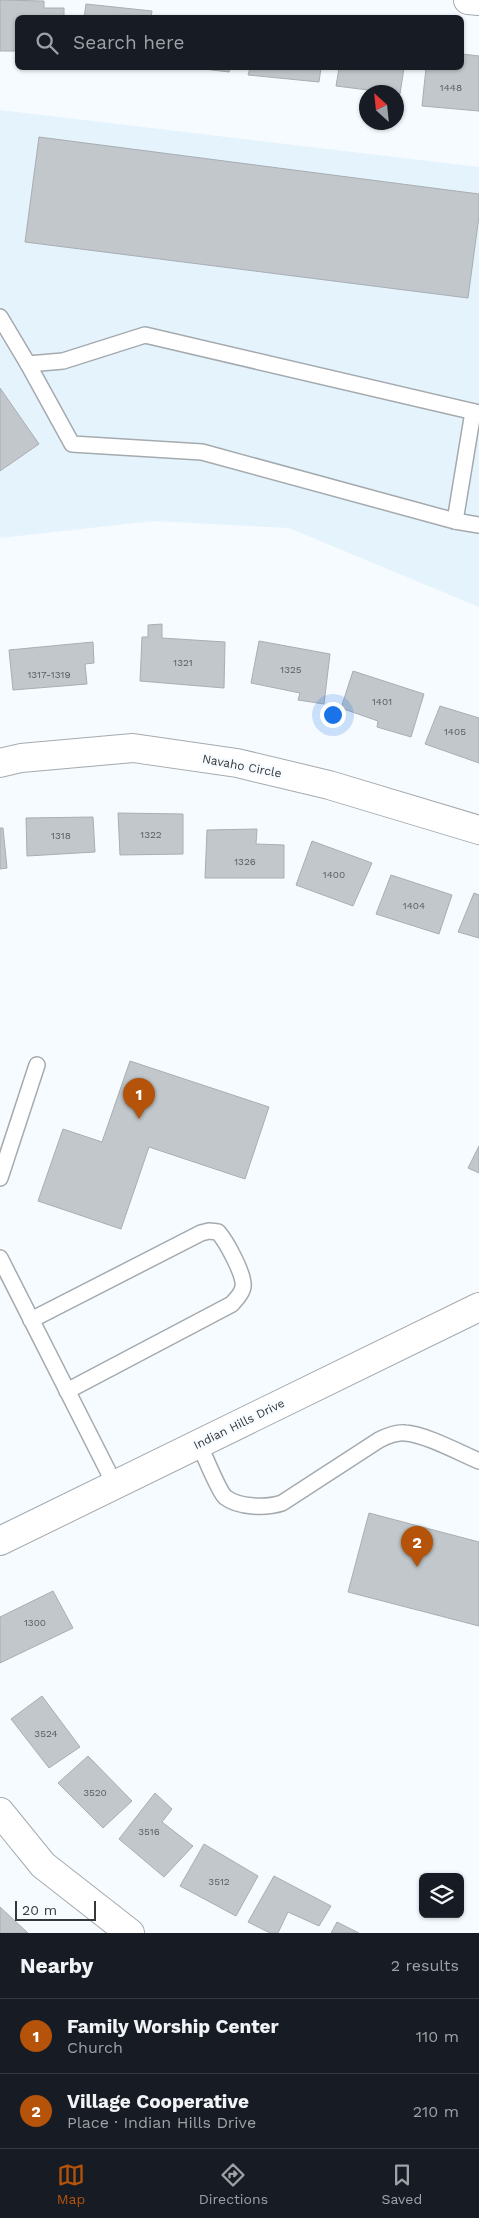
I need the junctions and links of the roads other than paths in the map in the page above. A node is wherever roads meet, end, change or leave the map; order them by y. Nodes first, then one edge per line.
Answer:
1 (468, 0) edge
2 (479, 2) edge
3 (0, 317) edge
4 (28, 364) junction
5 (476, 413) edge
6 (455, 521) junction
7 (479, 525) edge
8 (0, 763) edge
9 (479, 830) edge
10 (37, 1065) dead end
11 (0, 1178) edge
12 (0, 1258) edge
13 (479, 1307) edge
14 (31, 1320) junction
15 (67, 1390) junction
16 (199, 1444) junction
17 (479, 1461) edge
18 (115, 1485) junction
19 (0, 1541) edge
20 (0, 1812) edge
21 (130, 1933) edge

1 - 2 street
3 - 4 lane
4 - 5 lane
4 - 6 lane
5 - 6 lane
6 - 7 lane
8 - 9 street, Navaho Circle
10 - 11 lane
12 - 14 lane
13 - 16 street, Indian Hills Drive
14 - 15 lane
14 - 15 lane
15 - 18 lane
16 - 17 lane
16 - 18 street, Indian Hills Drive
18 - 19 street, Indian Hills Drive
20 - 21 street

